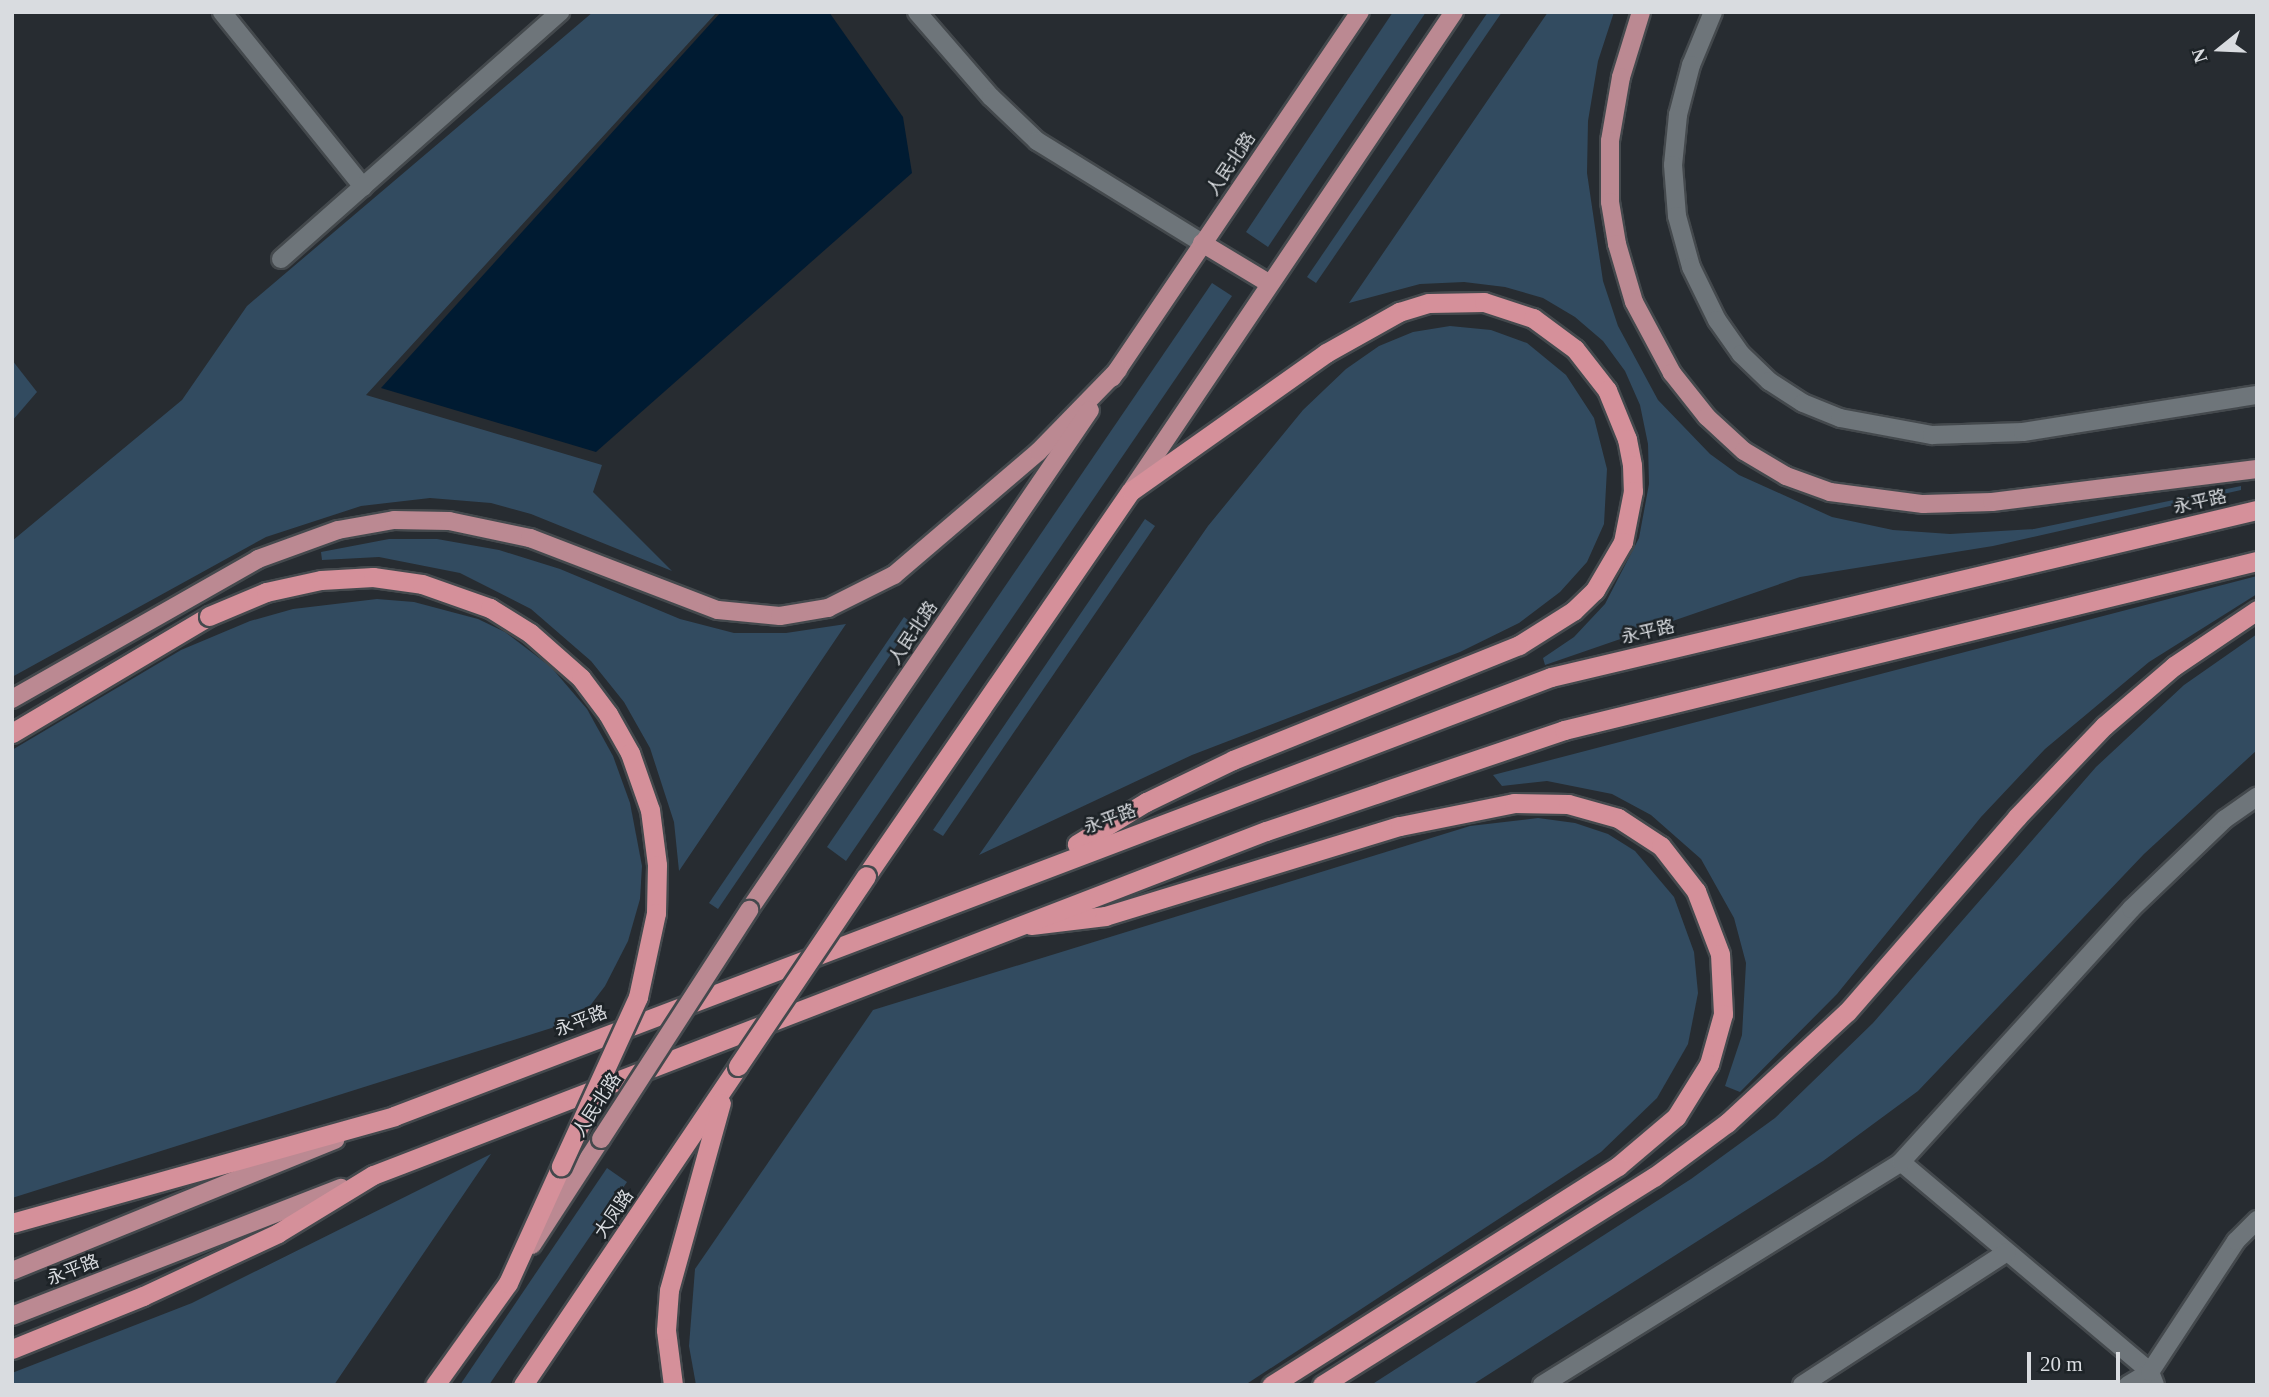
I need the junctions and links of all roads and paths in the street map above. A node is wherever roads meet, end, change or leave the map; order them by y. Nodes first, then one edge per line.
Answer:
1 (222, 12) edge
2 (560, 12) edge
3 (917, 12) edge
4 (1360, 12) edge
5 (1454, 12) edge
6 (1641, 12) edge
7 (1713, 12) edge
8 (363, 187) junction
9 (1202, 243) junction
10 (281, 259) dead end
11 (1270, 284) junction
12 (1118, 370) junction
13 (2257, 395) edge
14 (2257, 469) edge
15 (1131, 491) junction
16 (2257, 510) edge
17 (2257, 561) edge
18 (2257, 610) edge
19 (12, 699) edge
20 (12, 733) edge
21 (2257, 797) edge
22 (1038, 868) junction
23 (1016, 926) junction
24 (727, 1085) junction
25 (394, 1116) junction
26 (1901, 1162) junction
27 (373, 1175) junction
28 (2257, 1220) edge
29 (12, 1223) edge
30 (2007, 1252) junction
31 (12, 1272) edge
32 (508, 1283) junction
33 (12, 1316) edge
34 (12, 1349) edge
35 (2152, 1378) edge
36 (435, 1385) edge
37 (523, 1385) edge
38 (673, 1385) edge
39 (1271, 1385) edge
40 (1322, 1385) edge
41 (1542, 1385) edge
42 (1802, 1385) edge
43 (2128, 1385) edge

1 - 8 street
2 - 8 street
3 - 9 street
4 - 9 main road, 人民北路
5 - 11 main road
6 - 14 main road
7 - 13 street
8 - 10 street
9 - 11 main road
9 - 12 main road, 人民北路
11 - 15 main road
12 - 19 main road
12 - 32 main road, 人民北路, bridge
15 - 22 highway
15 - 24 highway, 大凤路, bridge
16 - 22 highway, 永平路
17 - 23 highway, 永平路
18 - 40 highway
20 - 32 highway, bridge
21 - 26 street
22 - 25 highway, 永平路
23 - 27 highway, 永平路
23 - 39 highway
24 - 37 highway, 大凤路
24 - 38 highway
25 - 29 highway
25 - 31 main road, 永平路
26 - 30 street
26 - 41 street
27 - 33 main road, 永平路
27 - 34 highway
28 - 35 street
30 - 35 street
30 - 42 street
32 - 36 highway
35 - 43 street

